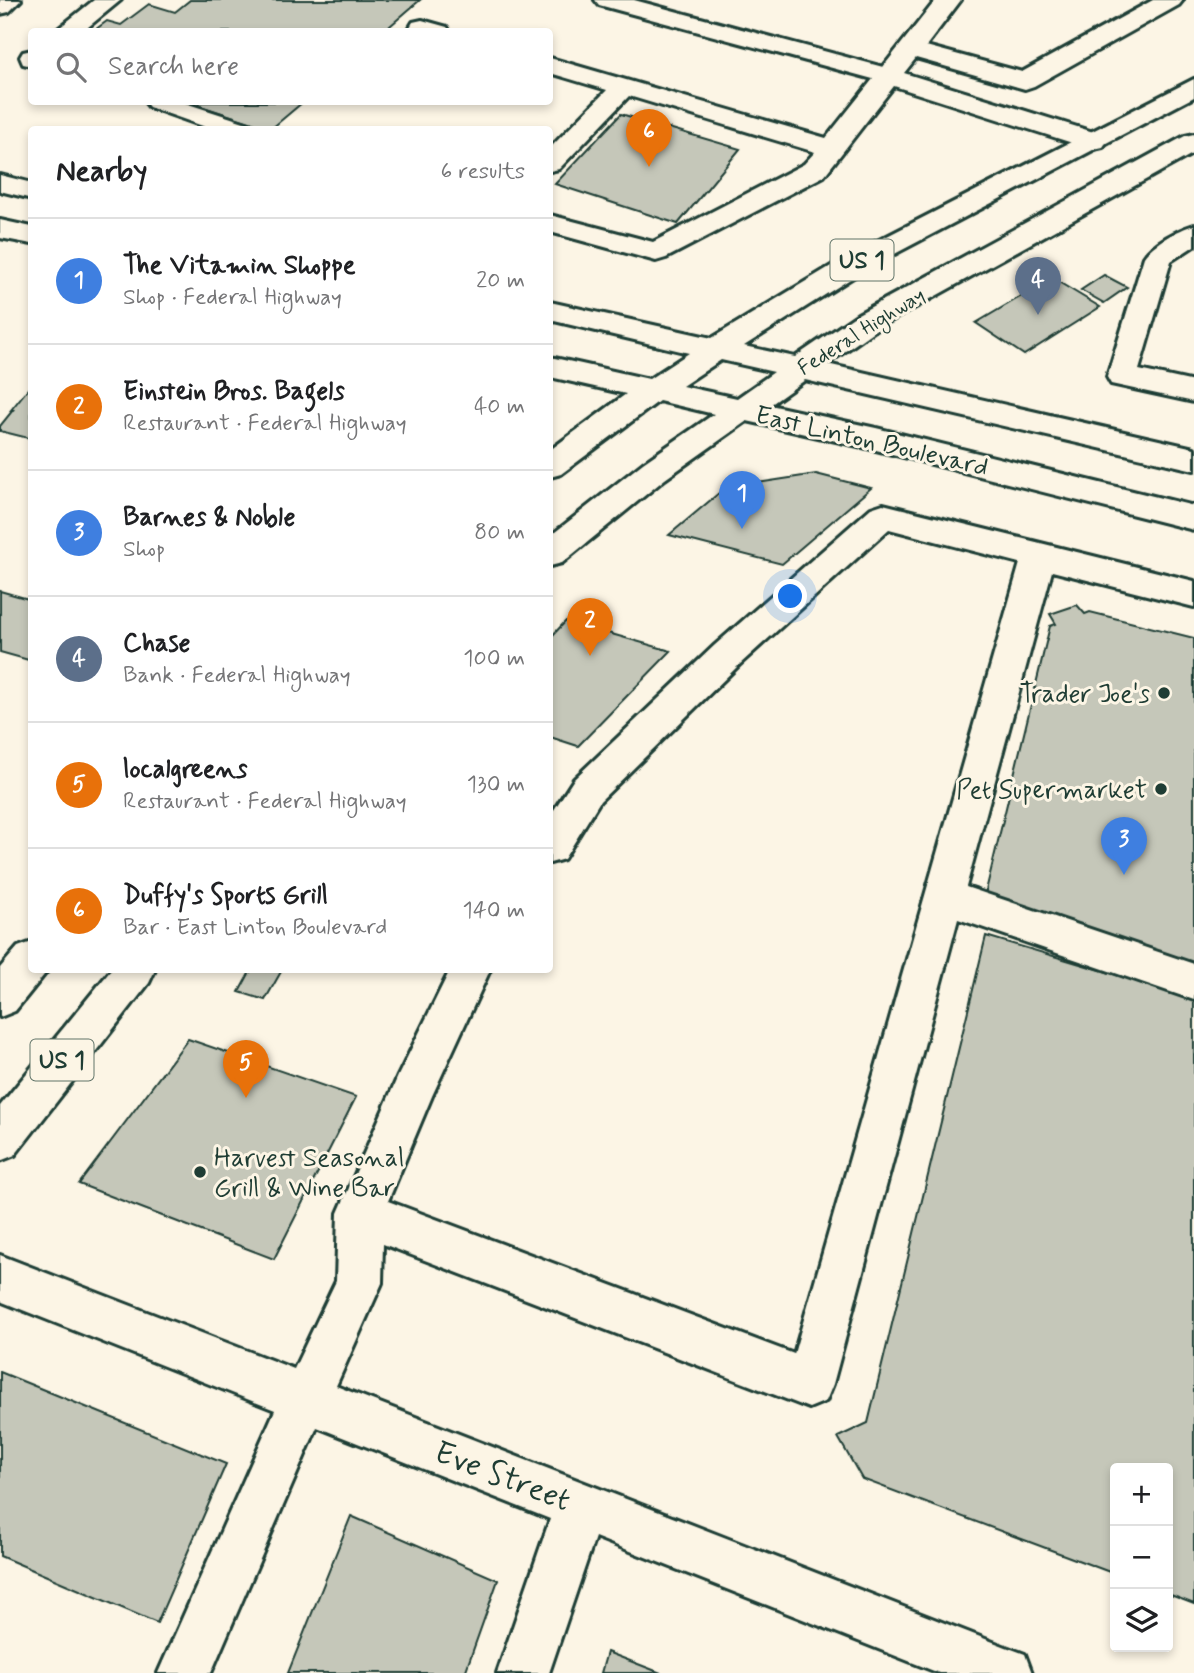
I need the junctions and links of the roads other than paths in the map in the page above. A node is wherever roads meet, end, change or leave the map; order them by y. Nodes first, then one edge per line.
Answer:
1 (9, 0) edge
2 (109, 0) edge
3 (607, 0) edge
4 (949, 0) edge
5 (1173, 0) edge
6 (1194, 2) edge
7 (0, 6) edge
8 (71, 28) edge
9 (910, 49) junction
10 (553, 66) edge
11 (889, 76) junction
12 (624, 87) junction
13 (1194, 87) edge
14 (167, 105) edge
15 (229, 126) edge
16 (1094, 141) junction
17 (1194, 142) edge
18 (831, 148) junction
19 (553, 160) edge
20 (0, 183) edge
21 (28, 190) edge
22 (553, 224) edge
23 (0, 229) edge
24 (1194, 234) edge
25 (28, 235) edge
26 (553, 311) edge
27 (716, 349) junction
28 (553, 368) edge
29 (800, 368) junction
30 (653, 390) junction
31 (1194, 392) edge
32 (741, 410) junction
33 (1194, 459) edge
34 (553, 464) edge
35 (1194, 518) edge
36 (553, 552) edge
37 (1039, 555) junction
38 (1194, 594) edge
39 (553, 842) edge
40 (944, 897) junction
41 (28, 965) edge
42 (133, 973) edge
43 (469, 973) edge
44 (1194, 982) edge
45 (0, 998) edge
46 (0, 1140) edge
47 (361, 1213) junction
48 (0, 1278) edge
49 (305, 1398) junction
50 (580, 1506) junction
51 (928, 1658) edge
52 (184, 1673) edge
53 (523, 1673) edge
54 (1006, 1673) edge

1 - 7 main road
2 - 8 main road
3 - 11 main road
4 - 9 main road
5 - 6 main road
5 - 9 main road
9 - 11 main road
10 - 12 main road
11 - 16 main road
11 - 18 main road
12 - 18 main road
12 - 19 main road
13 - 16 main road, US 1
14 - 15 main road
16 - 27 main road, US 1
17 - 29 main road, Federal Highway / US 1
18 - 22 main road
20 - 21 main road
23 - 25 main road
24 - 31 main road
26 - 27 main road, East Linton Boulevard
27 - 29 main road, East Linton Boulevard
27 - 30 main road, US 1
28 - 30 main road, East Linton Boulevard
29 - 32 main road, Federal Highway / US 1
29 - 33 main road, East Linton Boulevard
30 - 32 main road, East Linton Boulevard
30 - 34 main road, US 1
32 - 35 main road, East Linton Boulevard
32 - 36 main road, Federal Highway / US 1
37 - 38 main road
37 - 39 main road
37 - 40 main road
40 - 44 main road
40 - 47 main road
41 - 45 main road
42 - 46 main road, US 1
43 - 47 main road
47 - 49 main road
48 - 49 main road, Eve Street
49 - 50 main road, Eve Street
49 - 52 main road
50 - 51 main road, Eve Street
50 - 53 main road
51 - 54 main road, Eve Street

